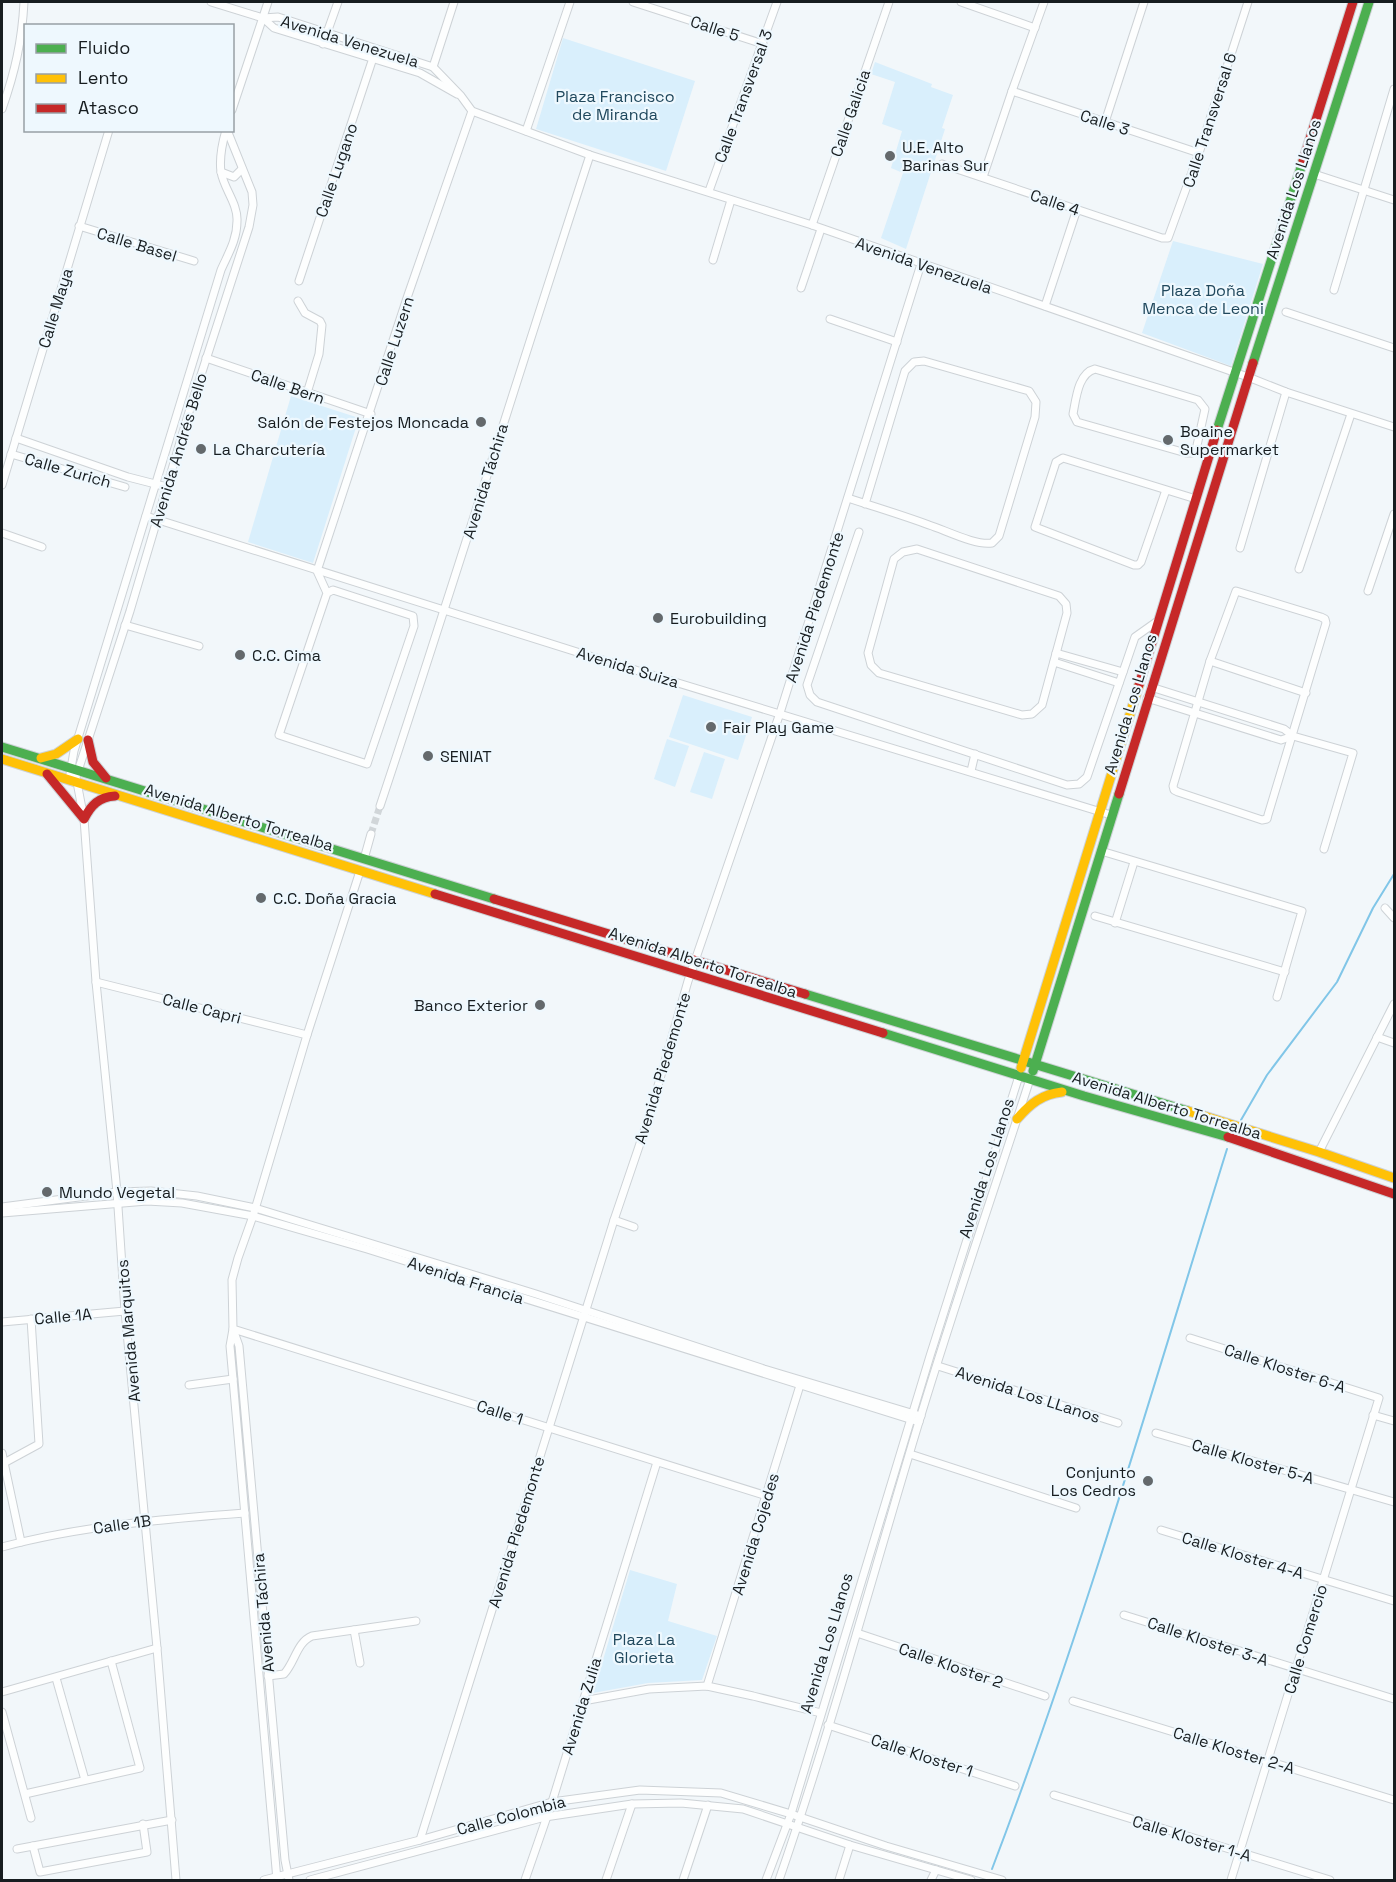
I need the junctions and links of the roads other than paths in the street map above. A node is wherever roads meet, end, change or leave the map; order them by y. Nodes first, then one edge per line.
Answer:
1 (24, 2) edge
2 (211, 2) edge
3 (268, 2) edge
4 (338, 2) edge
5 (454, 2) edge
6 (570, 2) edge
7 (633, 2) edge
8 (777, 2) edge
9 (889, 2) edge
10 (961, 2) edge
11 (1044, 2) edge
12 (1144, 2) edge
13 (1248, 2) edge
14 (1353, 2) edge
15 (1369, 2) edge
16 (263, 18) junction
17 (1035, 28) junction
18 (327, 32) junction
19 (322, 44) junction
20 (763, 44) junction
21 (374, 58) junction
22 (433, 67) junction
23 (1395, 89) edge
24 (1011, 91) junction
25 (460, 96) junction
26 (234, 104) edge
27 (2, 109) edge
28 (472, 111) junction
29 (1105, 122) junction
30 (526, 131) junction
31 (109, 132) edge
32 (225, 132) edge
33 (227, 132) edge
34 (1199, 153) junction
35 (590, 155) junction
36 (221, 158) junction
37 (237, 158) junction
38 (942, 164) dead end
39 (242, 169) junction
40 (221, 172) junction
41 (1314, 174) junction
42 (983, 177) junction
43 (1363, 190) junction
44 (709, 191) junction
45 (731, 200) junction
46 (1395, 200) edge
47 (1077, 209) junction
48 (812, 225) junction
49 (80, 226) junction
50 (821, 229) junction
51 (1168, 238) joint
52 (713, 260) dead end
53 (194, 261) dead end
54 (921, 264) junction
55 (299, 281) dead end
56 (801, 288) dead end
57 (1334, 290) dead end
58 (298, 301) dead end
59 (1045, 306) junction
60 (1286, 312) dead end
61 (830, 319) dead end
62 (897, 342) junction
63 (1395, 348) edge
64 (206, 358) junction
65 (1235, 373) junction
66 (1248, 377) junction
67 (1286, 392) junction
68 (307, 393) junction
69 (371, 414) junction
70 (1351, 414) junction
71 (1202, 427) junction
72 (1395, 427) edge
73 (1217, 431) junction
74 (16, 438) junction
75 (10, 454) junction
76 (2, 485) edge
77 (156, 485) junction
78 (125, 487) dead end
79 (167, 487) junction
80 (1166, 490) junction
81 (848, 498) junction
82 (1196, 499) junction
83 (865, 504) junction
84 (1395, 513) edge
85 (146, 516) junction
86 (157, 519) junction
87 (859, 532) dead end
88 (2, 533) edge
89 (42, 548) dead end
90 (1240, 548) dead end
91 (1299, 569) dead end
92 (317, 571) junction
93 (1368, 591) dead end
94 (327, 593) junction
95 (445, 610) junction
96 (1159, 620) junction
97 (125, 624) junction
98 (199, 646) dead end
99 (1056, 653) junction
100 (1210, 661) junction
101 (1054, 662) junction
102 (1123, 672) junction
103 (1119, 683) junction
104 (1151, 687) junction
105 (1306, 693) junction
106 (1147, 698) junction
107 (1197, 702) junction
108 (780, 713) junction
109 (1194, 713) junction
110 (1293, 736) junction
111 (83, 739) junction
112 (2, 747) edge
113 (975, 754) junction
114 (36, 757) junction
115 (2, 759) edge
116 (74, 770) junction
117 (970, 771) junction
118 (45, 772) junction
119 (108, 780) junction
120 (75, 782) junction
121 (120, 796) junction
122 (380, 807) tunnel mouth
123 (1100, 811) junction
124 (1111, 815) junction
125 (84, 819) junction
126 (371, 834) tunnel mouth
127 (1324, 849) dead end
128 (1101, 851) junction
129 (364, 859) junction
130 (1134, 862) junction
131 (360, 871) junction
132 (1384, 908) dead end
133 (1095, 916) dead end
134 (1395, 918) edge
135 (1114, 923) junction
136 (695, 961) junction
137 (1285, 972) junction
138 (690, 973) junction
139 (96, 981) junction
140 (1277, 997) dead end
141 (1395, 1005) edge
142 (307, 1035) junction
143 (1377, 1037) junction
144 (1395, 1043) edge
145 (1023, 1062) junction
146 (1034, 1065) junction
147 (1019, 1076) junction
148 (1030, 1079) junction
149 (1072, 1092) junction
150 (1017, 1119) junction
151 (1318, 1152) junction
152 (1395, 1178) edge
153 (117, 1192) junction
154 (1395, 1194) edge
155 (117, 1203) junction
156 (2, 1207) edge
157 (254, 1212) junction
158 (2, 1213) edge
159 (614, 1220) junction
160 (634, 1227) dead end
161 (125, 1311) junction
162 (585, 1314) junction
163 (31, 1319) junction
164 (2, 1322) edge
165 (233, 1329) junction
166 (1190, 1338) dead end
167 (938, 1366) junction
168 (233, 1379) junction
169 (801, 1383) junction
170 (189, 1385) dead end
171 (1379, 1398) joint
172 (1373, 1415) junction
173 (912, 1416) junction
174 (920, 1419) junction
175 (1395, 1421) edge
176 (1118, 1423) dead end
177 (549, 1428) junction
178 (1156, 1433) dead end
179 (2, 1453) edge
180 (910, 1454) junction
181 (657, 1462) junction
182 (4, 1464) junction
183 (1350, 1489) junction
184 (767, 1496) junction
185 (1395, 1502) edge
186 (1076, 1508) dead end
187 (245, 1513) junction
188 (145, 1520) junction
189 (1161, 1530) dead end
190 (21, 1542) junction
191 (2, 1547) edge
192 (1323, 1579) junction
193 (1395, 1601) edge
194 (1124, 1615) dead end
195 (416, 1621) dead end
196 (354, 1630) junction
197 (857, 1633) junction
198 (157, 1648) junction
199 (111, 1661) junction
200 (360, 1663) dead end
201 (1295, 1669) junction
202 (268, 1676) junction
203 (56, 1678) junction
204 (707, 1686) junction
205 (2, 1692) edge
206 (1045, 1696) dead end
207 (1395, 1700) edge
208 (583, 1701) junction
209 (1073, 1701) dead end
210 (2, 1712) edge
211 (821, 1713) junction
212 (828, 1725) junction
213 (1267, 1761) junction
214 (85, 1780) junction
215 (1015, 1786) dead end
216 (25, 1794) junction
217 (1054, 1795) dead end
218 (1395, 1800) edge
219 (552, 1802) junction
220 (632, 1804) junction
221 (708, 1805) junction
222 (790, 1814) junction
223 (545, 1817) junction
224 (800, 1817) junction
225 (32, 1818) dead end
226 (172, 1820) junction
227 (787, 1823) junction
228 (143, 1824) junction
229 (797, 1827) junction
230 (420, 1840) junction
231 (850, 1845) junction
232 (33, 1846) junction
233 (17, 1849) dead end
234 (1240, 1853) junction
235 (936, 1870) junction
236 (288, 1877) edge
237 (277, 1879) edge
238 (265, 1880) edge
239 (932, 1880) edge
240 (176, 1881) edge
241 (310, 1881) edge
242 (525, 1881) edge
243 (606, 1881) edge
244 (683, 1881) edge
245 (766, 1881) edge
246 (779, 1881) edge
247 (839, 1881) edge
248 (970, 1881) edge
249 (1002, 1881) edge
250 (1231, 1881) edge
251 (1330, 1881) edge

1 - 27 street
2 - 16 street, Avenida Venezuela
3 - 16 street
4 - 18 street
5 - 22 street
6 - 30 street
7 - 20 street, Calle 5
8 - 20 street, Calle Transversal 3
9 - 48 street, Calle Galicia
10 - 17 street
11 - 17 street
12 - 29 street
13 - 34 street, Calle Transversal 6
14 - 65 main road, Avenida Los Llanos
15 - 41 main road, Avenida Los Llanos
16 - 18 street, Avenida Venezuela
16 - 19 street, Avenida Venezuela
16 - 26 street
17 - 24 street
18 - 19 street
18 - 22 street, Avenida Venezuela
19 - 21 street, Avenida Venezuela
20 - 44 street, Calle Transversal 3
21 - 25 street, Avenida Venezuela
21 - 55 street, Calle Lugano
22 - 25 street, Avenida Venezuela
23 - 43 street
24 - 29 street, Calle 3
24 - 42 street
25 - 28 street, Avenida Venezuela
28 - 30 street, Avenida Venezuela
28 - 69 street, Calle Luzern
29 - 34 street, Calle 3
30 - 35 street, Avenida Venezuela
31 - 49 street, Calle Maya
32 - 36 street, Avenida Andrés Bello
33 - 37 street, Avenida Andrés Bello
34 - 51 street, Calle Transversal 6
35 - 44 street, Avenida Venezuela
35 - 95 street, Avenida Táchira
36 - 37 street
36 - 40 street, Avenida Andrés Bello
37 - 39 street, Avenida Andrés Bello
38 - 42 street, Calle 4
39 - 40 street
39 - 64 street, Avenida Andrés Bello
40 - 77 street, Avenida Andrés Bello
41 - 43 street
41 - 66 main road, Avenida Los Llanos
42 - 47 street, Calle 4
43 - 46 street
43 - 57 street
44 - 45 street, Avenida Venezuela
45 - 48 street, Avenida Venezuela
45 - 52 street
47 - 51 street, Calle 4
47 - 59 street
48 - 50 street, Avenida Venezuela
49 - 53 street, Calle Basel
49 - 74 street, Calle Maya
50 - 54 street, Avenida Venezuela
50 - 56 street
54 - 59 street, Avenida Venezuela
54 - 62 street, Avenida Piedemonte
58 - 68 street
59 - 65 street, Avenida Venezuela
60 - 63 street
61 - 62 street
62 - 81 street, Avenida Piedemonte
64 - 68 street, Calle Bern
64 - 79 street, Avenida Andrés Bello
65 - 66 street, Avenida Venezuela
65 - 73 main road, Avenida Los Llanos
66 - 67 street, Avenida Venezuela
66 - 104 main road, Avenida Los Llanos
67 - 70 street, Avenida Venezuela
67 - 90 street
68 - 69 street, Calle Bern
69 - 92 street, Calle Luzern
70 - 72 street, Avenida Venezuela
70 - 91 street
71 - 71 street
71 - 73 street
73 - 82 main road, Avenida Los Llanos
74 - 75 street, Calle Maya
74 - 77 street, Calle Zurich
75 - 76 street, Calle Maya
75 - 78 street, Calle Zurich
77 - 79 street, Calle Zurich
77 - 85 street, Avenida Andrés Bello
79 - 86 street, Avenida Andrés Bello
80 - 80 street
80 - 82 street
81 - 83 street
81 - 108 street, Avenida Piedemonte
82 - 96 main road, Avenida Los Llanos
83 - 83 street
84 - 93 street
85 - 86 street, Avenida Suiza
85 - 111 street, Avenida Andrés Bello
86 - 92 street, Avenida Suiza
86 - 97 street, Avenida Andrés Bello
87 - 113 street
88 - 89 street
92 - 94 street
92 - 95 street, Avenida Suiza
94 - 94 street
95 - 108 street, Avenida Suiza
95 - 122 street, Avenida Táchira
96 - 102 street
96 - 123 main road, Avenida Los Llanos
97 - 98 street
97 - 111 street, Avenida Andrés Bello
99 - 101 street
99 - 101 street
99 - 102 street
100 - 105 street
100 - 105 street
100 - 107 street
101 - 103 street
102 - 103 street
103 - 113 street
104 - 106 main road, Avenida Los Llanos
104 - 107 street
105 - 110 street
106 - 109 street
106 - 124 main road, Avenida Los Llanos
107 - 109 street
107 - 110 street
108 - 117 street, Avenida Suiza
108 - 136 street, Avenida Piedemonte
109 - 110 street
109 - 110 street
110 - 127 street
111 - 114 main road
111 - 116 street, Avenida Andrés Bello
111 - 119 main road
112 - 114 main road, Avenida Alberto Torrealba
113 - 117 street
114 - 116 main road, Avenida Alberto Torrealba
115 - 118 main road, Avenida Alberto Torrealba
116 - 119 main road, Avenida Alberto Torrealba
116 - 120 street, Avenida Andrés Bello
117 - 123 street, Avenida Suiza
118 - 120 main road, Avenida Alberto Torrealba
118 - 125 main road
119 - 129 main road, Avenida Alberto Torrealba
120 - 121 main road, Avenida Alberto Torrealba
120 - 125 street, Avenida Marquitos
121 - 125 main road
121 - 131 main road, Avenida Alberto Torrealba
123 - 124 street, Avenida Suiza
123 - 145 main road, Avenida Los Llanos
124 - 128 main road, Avenida Los Llanos
125 - 139 street, Avenida Marquitos
126 - 129 street
128 - 130 street
128 - 146 main road, Avenida Los Llanos
129 - 136 main road, Avenida Alberto Torrealba
130 - 135 street
130 - 137 street
131 - 138 main road, Avenida Alberto Torrealba
131 - 142 street
132 - 134 street
133 - 135 street
135 - 137 street
136 - 138 street, Avenida Piedemonte
136 - 145 main road, Avenida Alberto Torrealba
137 - 140 street
138 - 147 main road, Avenida Alberto Torrealba
138 - 159 street, Avenida Piedemonte
139 - 142 street, Calle Capri
139 - 153 street, Avenida Marquitos
141 - 143 street
142 - 157 street
143 - 144 street
143 - 151 street
145 - 146 main road, Avenida Alberto Torrealba
145 - 147 main road, Avenida Los Llanos
146 - 148 main road, Avenida Los Llanos
146 - 151 main road, Avenida Alberto Torrealba
147 - 148 main road, Avenida Alberto Torrealba
147 - 173 street, Avenida Los Llanos
148 - 149 main road, Avenida Alberto Torrealba
148 - 150 street, Avenida Los Llanos
149 - 150 main road
149 - 154 main road, Avenida Alberto Torrealba
150 - 167 street, Avenida Los Llanos
151 - 152 main road, Avenida Alberto Torrealba
153 - 155 street, Avenida Marquitos
153 - 156 street, Avenida Francia
153 - 157 street, Avenida Francia
155 - 157 street, Avenida Francia
155 - 158 street, Avenida Francia
155 - 161 street, Avenida Marquitos
157 - 162 street, Avenida Francia
157 - 165 street
159 - 160 street
159 - 162 street, Avenida Piedemonte
161 - 163 street, Calle 1A
161 - 188 street, Avenida Marquitos
162 - 169 street, Avenida Francia
162 - 177 street, Avenida Piedemonte
163 - 164 street, Calle 1A
163 - 182 street
165 - 168 street
165 - 177 street, Calle 1
165 - 202 street, Avenida Táchira
166 - 171 street, Calle Kloster 6-A
167 - 174 street, Avenida Los Llanos
167 - 176 street, Avenida Los LLanos
168 - 170 street
168 - 187 street
169 - 173 street, Avenida Francia
169 - 184 street, Avenida Cojedes
171 - 172 street, Calle Comercio
172 - 175 street
172 - 183 street, Calle Comercio
173 - 174 street
173 - 211 street, Avenida Los Llanos
174 - 180 street, Avenida Los Llanos
177 - 181 street, Calle 1
177 - 230 street, Avenida Piedemonte
178 - 183 street, Calle Kloster 5-A
179 - 182 street
180 - 186 street
180 - 197 street, Avenida Los Llanos
181 - 184 street, Calle 1
181 - 208 street, Avenida Zulia
182 - 190 street
183 - 185 street, Calle Kloster 5-A
183 - 192 street, Calle Comercio
184 - 204 street, Avenida Cojedes
187 - 188 street, Calle 1B
187 - 237 street
188 - 190 street, Calle 1B
188 - 198 street, Avenida Marquitos
189 - 192 street, Calle Kloster 4-A
190 - 191 street, Calle 1B
192 - 193 street, Calle Kloster 4-A
192 - 201 street, Calle Comercio
194 - 201 street, Calle Kloster 3-A
195 - 196 street
196 - 200 street
196 - 202 street
197 - 206 street, Calle Kloster 2
197 - 212 street, Avenida Los Llanos
198 - 199 street
198 - 226 street, Avenida Marquitos
199 - 203 street
199 - 214 street
201 - 207 street, Calle Kloster 3-A
201 - 213 street, Calle Comercio
202 - 236 street, Avenida Táchira
203 - 205 street
203 - 214 street
204 - 208 street
204 - 211 street
208 - 219 street, Avenida Zulia
209 - 213 street, Calle Kloster 2-A
210 - 216 street
211 - 222 street, Avenida Los Llanos
212 - 215 street, Calle Kloster 1
212 - 224 street, Avenida Los Llanos
213 - 218 street, Calle Kloster 2-A
213 - 234 street, Calle Comercio
214 - 216 street
216 - 225 street
217 - 234 street, Calle Kloster 1-A
219 - 222 street, Calle Colombia
219 - 223 street, Avenida Zulia
219 - 230 street, Calle Colombia
220 - 221 street, Calle Colombia
220 - 223 street, Calle Colombia
220 - 243 street
221 - 227 street, Calle Colombia
221 - 244 street
222 - 224 street, Calle Colombia
222 - 227 street, Avenida Los Llanos
223 - 241 street, Calle Colombia
223 - 242 street, Avenida Zulia
224 - 229 street, Avenida Los Llanos
224 - 249 street, Calle Colombia
226 - 228 street
226 - 240 street, Avenida Marquitos
227 - 229 street, Calle Colombia
227 - 245 street, Avenida Los Llanos
228 - 232 street
228 - 232 street
229 - 231 street, Calle Colombia
229 - 246 street, Avenida Los Llanos
230 - 236 street, Calle Colombia
231 - 235 street, Calle Colombia
231 - 247 street
232 - 233 street
234 - 250 street, Calle Comercio
234 - 251 street, Calle Kloster 1-A
235 - 239 street
235 - 248 street, Calle Colombia
236 - 237 street, Calle Colombia
237 - 238 street, Calle Colombia

